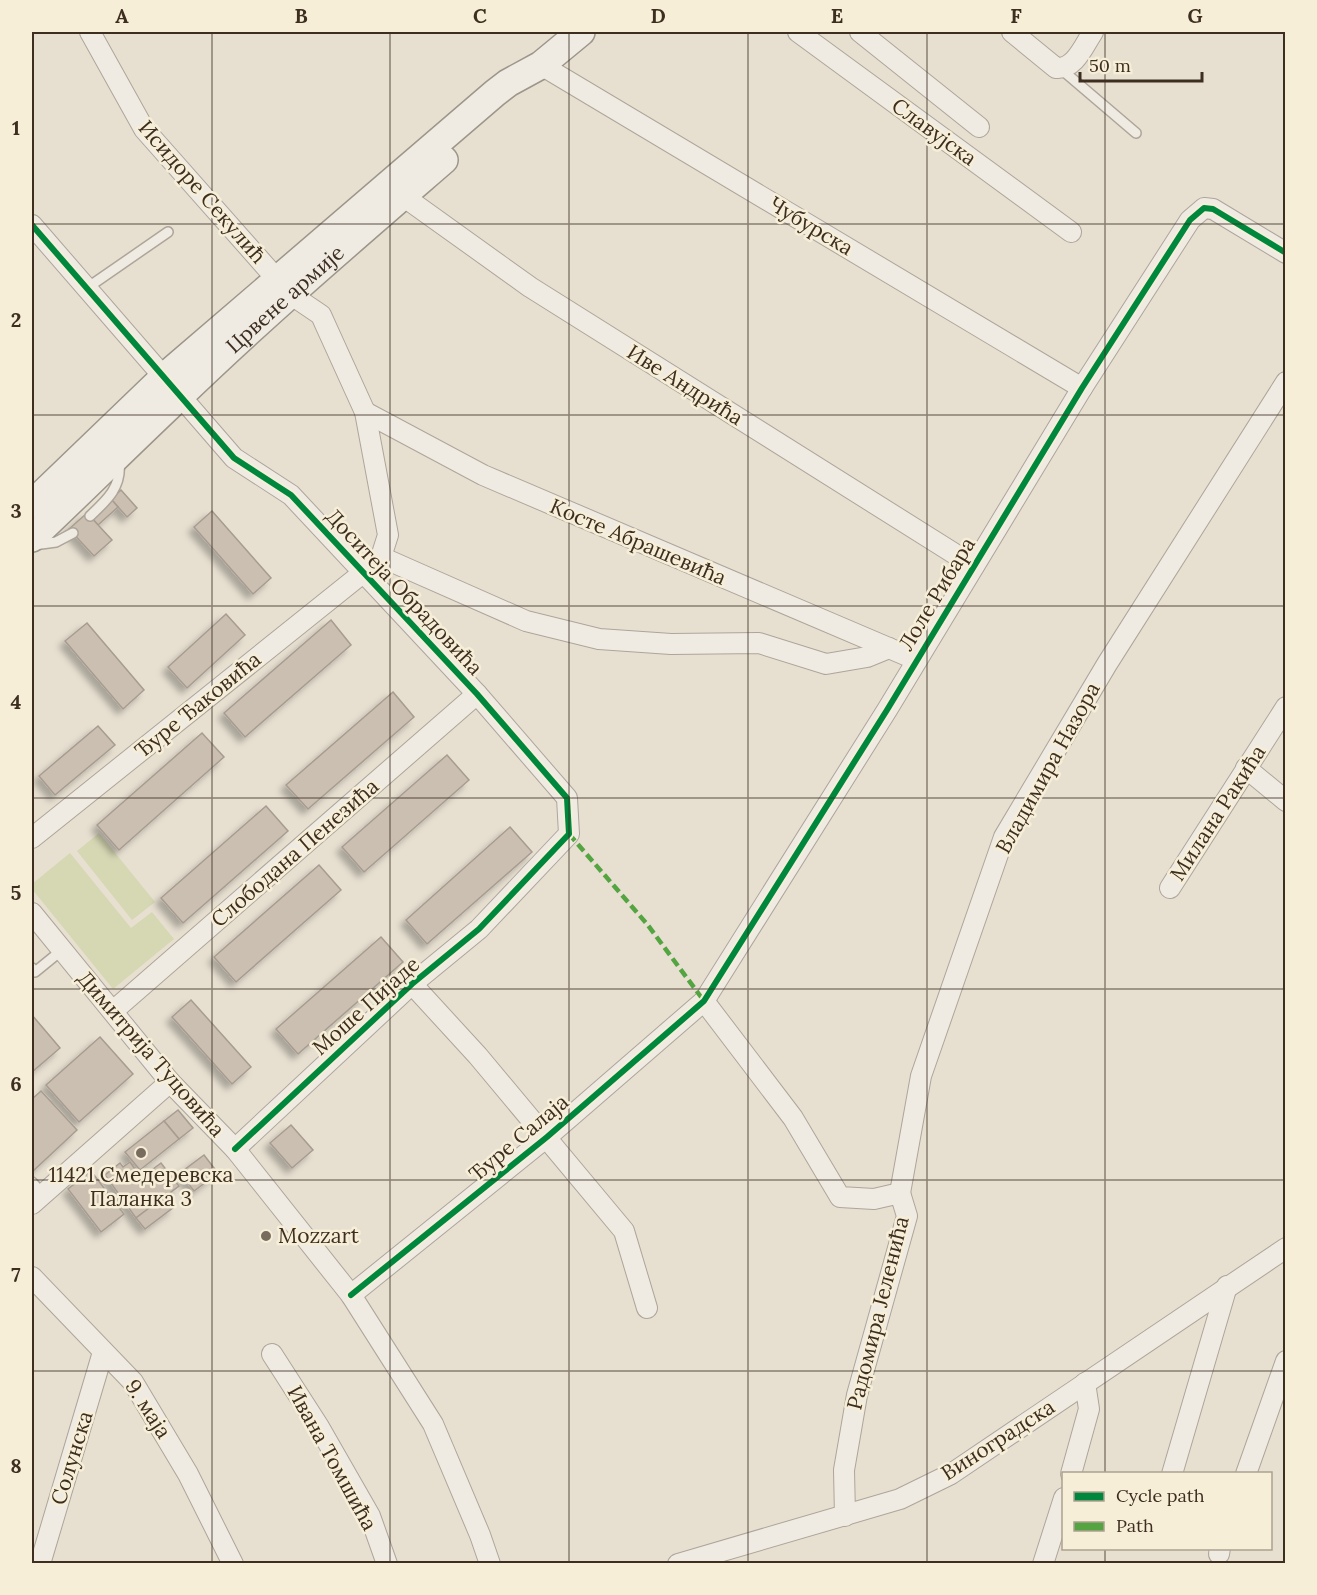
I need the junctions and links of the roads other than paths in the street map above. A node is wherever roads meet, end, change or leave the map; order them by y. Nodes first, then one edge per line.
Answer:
1 (90, 32) edge
2 (581, 32) edge
3 (798, 32) edge
4 (860, 32) edge
5 (1012, 32) edge
6 (1093, 32) edge
7 (541, 65) junction
8 (1058, 68) junction
9 (979, 127) dead end
10 (1136, 133) dead end
11 (403, 196) junction
12 (33, 229) edge
13 (168, 232) dead end
14 (1071, 232) dead end
15 (1286, 254) edge
16 (284, 286) junction
17 (87, 288) junction
18 (1286, 382) edge
19 (172, 387) junction
20 (1082, 388) junction
21 (365, 412) junction
22 (118, 458) junction
23 (32, 504) edge
24 (90, 516) dead end
25 (73, 533) dead end
26 (32, 538) edge
27 (32, 544) edge
28 (381, 557) junction
29 (974, 566) junction
30 (364, 572) junction
31 (889, 648) junction
32 (917, 660) junction
33 (477, 694) junction
34 (1286, 707) edge
35 (1246, 768) junction
36 (1286, 801) edge
37 (569, 834) joint
38 (32, 838) edge
39 (1170, 888) dead end
40 (32, 913) edge
41 (62, 950) junction
42 (32, 969) edge
43 (412, 984) junction
44 (704, 1001) junction
45 (113, 1011) junction
46 (171, 1082) junction
47 (547, 1137) junction
48 (235, 1149) junction
49 (35, 1194) edge
50 (900, 1194) junction
51 (1286, 1248) edge
52 (32, 1276) edge
53 (1227, 1286) junction
54 (351, 1295) junction
55 (647, 1308) dead end
56 (104, 1352) junction
57 (272, 1354) dead end
58 (1286, 1361) edge
59 (1085, 1383) junction
60 (1071, 1472) edge
61 (1172, 1472) edge
62 (1246, 1472) edge
63 (1062, 1504) edge
64 (845, 1516) junction
65 (40, 1563) edge
66 (233, 1563) edge
67 (387, 1563) edge
68 (490, 1563) edge
69 (678, 1563) edge
70 (1043, 1563) edge

1 - 16 street, Исидоре Секулић
2 - 7 main road, Црвене армије
3 - 14 street, Славујска
4 - 9 street
5 - 8 street
6 - 8 street
7 - 11 main road, Црвене армије
7 - 16 main road, Црвене армије
7 - 20 street, Чубурска
8 - 10 lane
11 - 16 main road, Црвене армије
11 - 29 street, Иве Андрића
12 - 17 street, Доситеја Обрадовића
13 - 17 lane
15 - 20 street, Лоле Рибара
16 - 19 main road, Црвене армије
16 - 21 street
17 - 19 street, Доситеја Обрадовића
18 - 50 street, Владимира Назора
19 - 22 main road, Црвене армије
19 - 23 main road, Црвене армије
19 - 30 street, Доситеја Обрадовића
20 - 29 street, Лоле Рибара
21 - 28 street
21 - 31 street, Косте Абрашевића
22 - 24 lane
22 - 26 main road, Црвене армије
25 - 27 lane
28 - 30 street
28 - 31 street, Доситеја Обрадовића
29 - 32 street, Лоле Рибара
30 - 33 street, Доситеја Обрадовића
30 - 38 street, Ђуре Ђаковића
31 - 32 street, Косте Абрашевића
32 - 44 street, Лоле Рибара
33 - 37 street, Доситеја Обрадовића
33 - 45 street, Слободана Пенезића
34 - 35 street, Милана Ракића
35 - 36 street
35 - 39 street, Милана Ракића
37 - 43 street, Моше Пијаде
40 - 41 street, Димитрија Туцовића
41 - 42 lane
41 - 45 street, Димитрија Туцовића
43 - 47 street
43 - 48 street, Моше Пијаде
44 - 47 street, Ђуре Салаја
44 - 50 street, Радомира Јеленића
45 - 46 street, Димитрија Туцовића
46 - 48 street, Димитрија Туцовића
46 - 49 street
47 - 54 street, Ђуре Салаја
47 - 55 street
48 - 54 street, Димитрија Туцовића
50 - 64 street, Радомира Јеленића
51 - 53 street, Виноградска
52 - 56 street, 9. маја
53 - 59 street, Виноградска
53 - 61 street
54 - 68 street, Димитрија Туцовића
56 - 65 street, Солунска
56 - 66 street, 9. маја
57 - 67 street, Ивана Томшића
58 - 62 street
59 - 60 street
59 - 64 street, Виноградска
63 - 70 street
64 - 69 street, Виноградска

